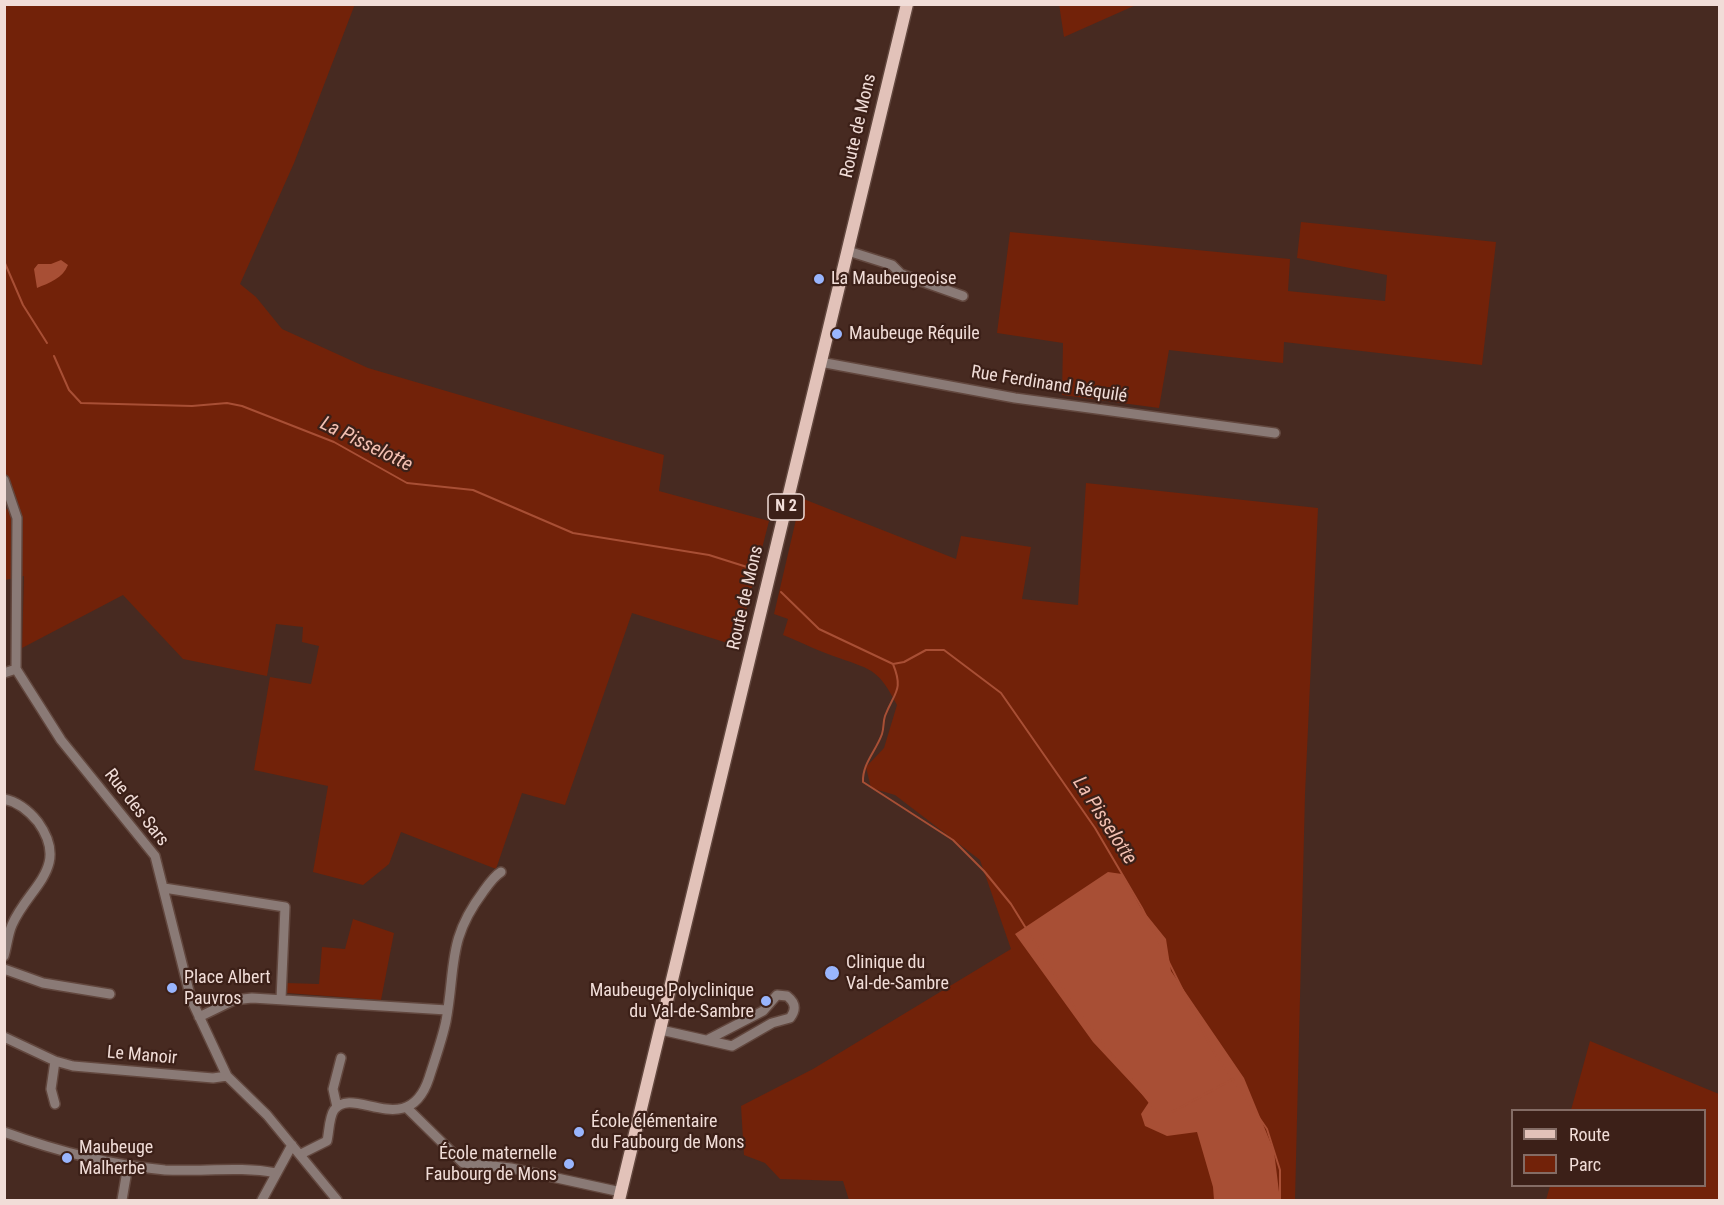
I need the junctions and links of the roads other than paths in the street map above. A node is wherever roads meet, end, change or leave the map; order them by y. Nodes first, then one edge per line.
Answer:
1 (907, 4) edge
2 (848, 251) junction
3 (963, 296) dead end
4 (820, 362) junction
5 (1275, 433) dead end
6 (4, 480) edge
7 (16, 669) junction
8 (4, 673) edge
9 (4, 799) edge
10 (501, 872) dead end
11 (164, 888) junction
12 (4, 917) edge
13 (12, 925) junction
14 (4, 956) edge
15 (4, 969) edge
16 (110, 994) dead end
17 (281, 999) junction
18 (769, 1007) junction
19 (447, 1010) junction
20 (666, 1010) junction
21 (199, 1017) junction
22 (780, 1021) junction
23 (661, 1030) junction
24 (679, 1032) junction
25 (4, 1037) edge
26 (709, 1039) junction
27 (341, 1058) dead end
28 (55, 1061) junction
29 (227, 1076) junction
30 (55, 1104) dead end
31 (337, 1107) junction
32 (407, 1108) junction
33 (4, 1132) edge
34 (292, 1145) junction
35 (301, 1154) junction
36 (128, 1165) junction
37 (276, 1173) junction
38 (620, 1196) edge
39 (124, 1199) edge
40 (262, 1200) edge
41 (337, 1200) edge

1 - 2 main road, Route de Mons / N 2
2 - 3 street
2 - 4 main road, Route de Mons / N 2
4 - 5 street, Rue Ferdinand Réquilé
4 - 20 main road, Route de Mons / N 2
6 - 7 street
7 - 8 street
7 - 11 street, Rue des Sars
9 - 13 street
10 - 19 street
11 - 17 street
11 - 21 street, Rue des Sars
12 - 13 street
13 - 14 street
15 - 16 street
17 - 19 street
17 - 21 street
18 - 22 street
18 - 22 street
18 - 26 street
19 - 32 street
20 - 23 main road, Route de Mons / N 2
20 - 24 street
21 - 29 street, Rue des Sars
22 - 26 street
23 - 24 street
23 - 38 main road, Route de Mons / N 2
24 - 26 street
25 - 28 street, Le Manoir
27 - 31 street
28 - 29 street, Le Manoir
28 - 30 street
29 - 34 street, Rue des Sars
31 - 32 street
31 - 35 street
32 - 38 street
33 - 36 street
34 - 35 street, Rue des Sars
34 - 37 street
35 - 41 street, Rue des Sars
36 - 37 street
36 - 39 street
37 - 40 street

